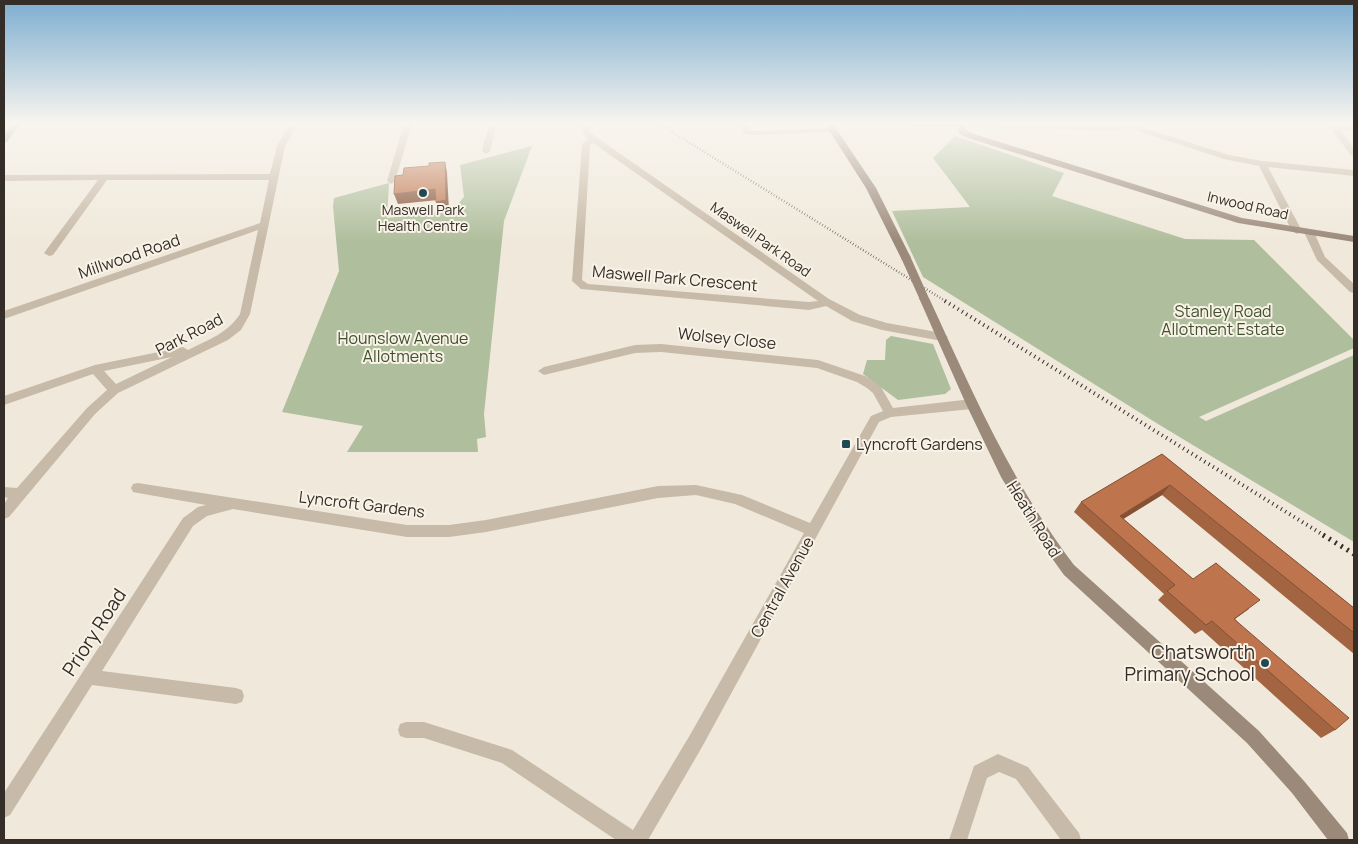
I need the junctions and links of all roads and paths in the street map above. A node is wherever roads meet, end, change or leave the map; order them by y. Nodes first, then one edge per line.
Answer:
1 (277, 163) edge
2 (396, 163) edge
3 (585, 163) edge
4 (628, 163) edge
5 (855, 163) edge
6 (1058, 163) edge
7 (1259, 163) edge
8 (1262, 164) junction
9 (1354, 173) edge
10 (274, 176) junction
11 (105, 177) junction
12 (4, 178) edge
13 (391, 181) dead end
14 (264, 224) junction
15 (1297, 230) junction
16 (1309, 232) junction
17 (1354, 239) edge
18 (49, 253) dead end
19 (1354, 290) edge
20 (825, 301) junction
21 (4, 315) edge
22 (942, 337) junction
23 (192, 351) junction
24 (95, 370) junction
25 (544, 371) dead end
26 (114, 390) junction
27 (4, 401) edge
28 (972, 404) junction
29 (890, 413) junction
30 (138, 488) dead end
31 (4, 492) edge
32 (20, 494) junction
33 (238, 504) junction
34 (4, 513) edge
35 (813, 531) junction
36 (89, 677) junction
37 (236, 696) dead end
38 (406, 730) dead end
39 (4, 809) edge
40 (632, 840) edge
41 (638, 840) edge
42 (958, 840) edge
43 (1072, 840) edge
44 (1340, 840) edge

1 - 10 street, Park Road
2 - 13 street
3 - 20 street, Maswell Park Crescent
4 - 20 street, Maswell Park Road
5 - 22 street, Heath Road, bridge
6 - 15 street, Inwood Road
7 - 8 street
8 - 9 street
8 - 15 street
10 - 11 street
10 - 14 street, Park Road
11 - 12 street
11 - 18 street
14 - 21 street, Millwood Road
14 - 23 street, Park Road
15 - 16 street, Inwood Road
16 - 17 street, Inwood Road
16 - 19 street
20 - 22 street, Maswell Park Road
22 - 28 street, Heath Road
23 - 24 street
23 - 26 street, Park Road
24 - 26 street
24 - 27 street
25 - 29 street, Wolsey Close
26 - 32 street, Park Road
28 - 29 street, Central Avenue
28 - 44 street, Heath Road
29 - 35 street, Central Avenue
30 - 33 street, Lyncroft Gardens
31 - 32 street
32 - 34 street, Park Road
33 - 35 street, Lyncroft Gardens
33 - 36 street, Priory Road
35 - 41 street, Central Avenue
36 - 37 street
36 - 39 street, Priory Road
38 - 40 street
42 - 43 street

